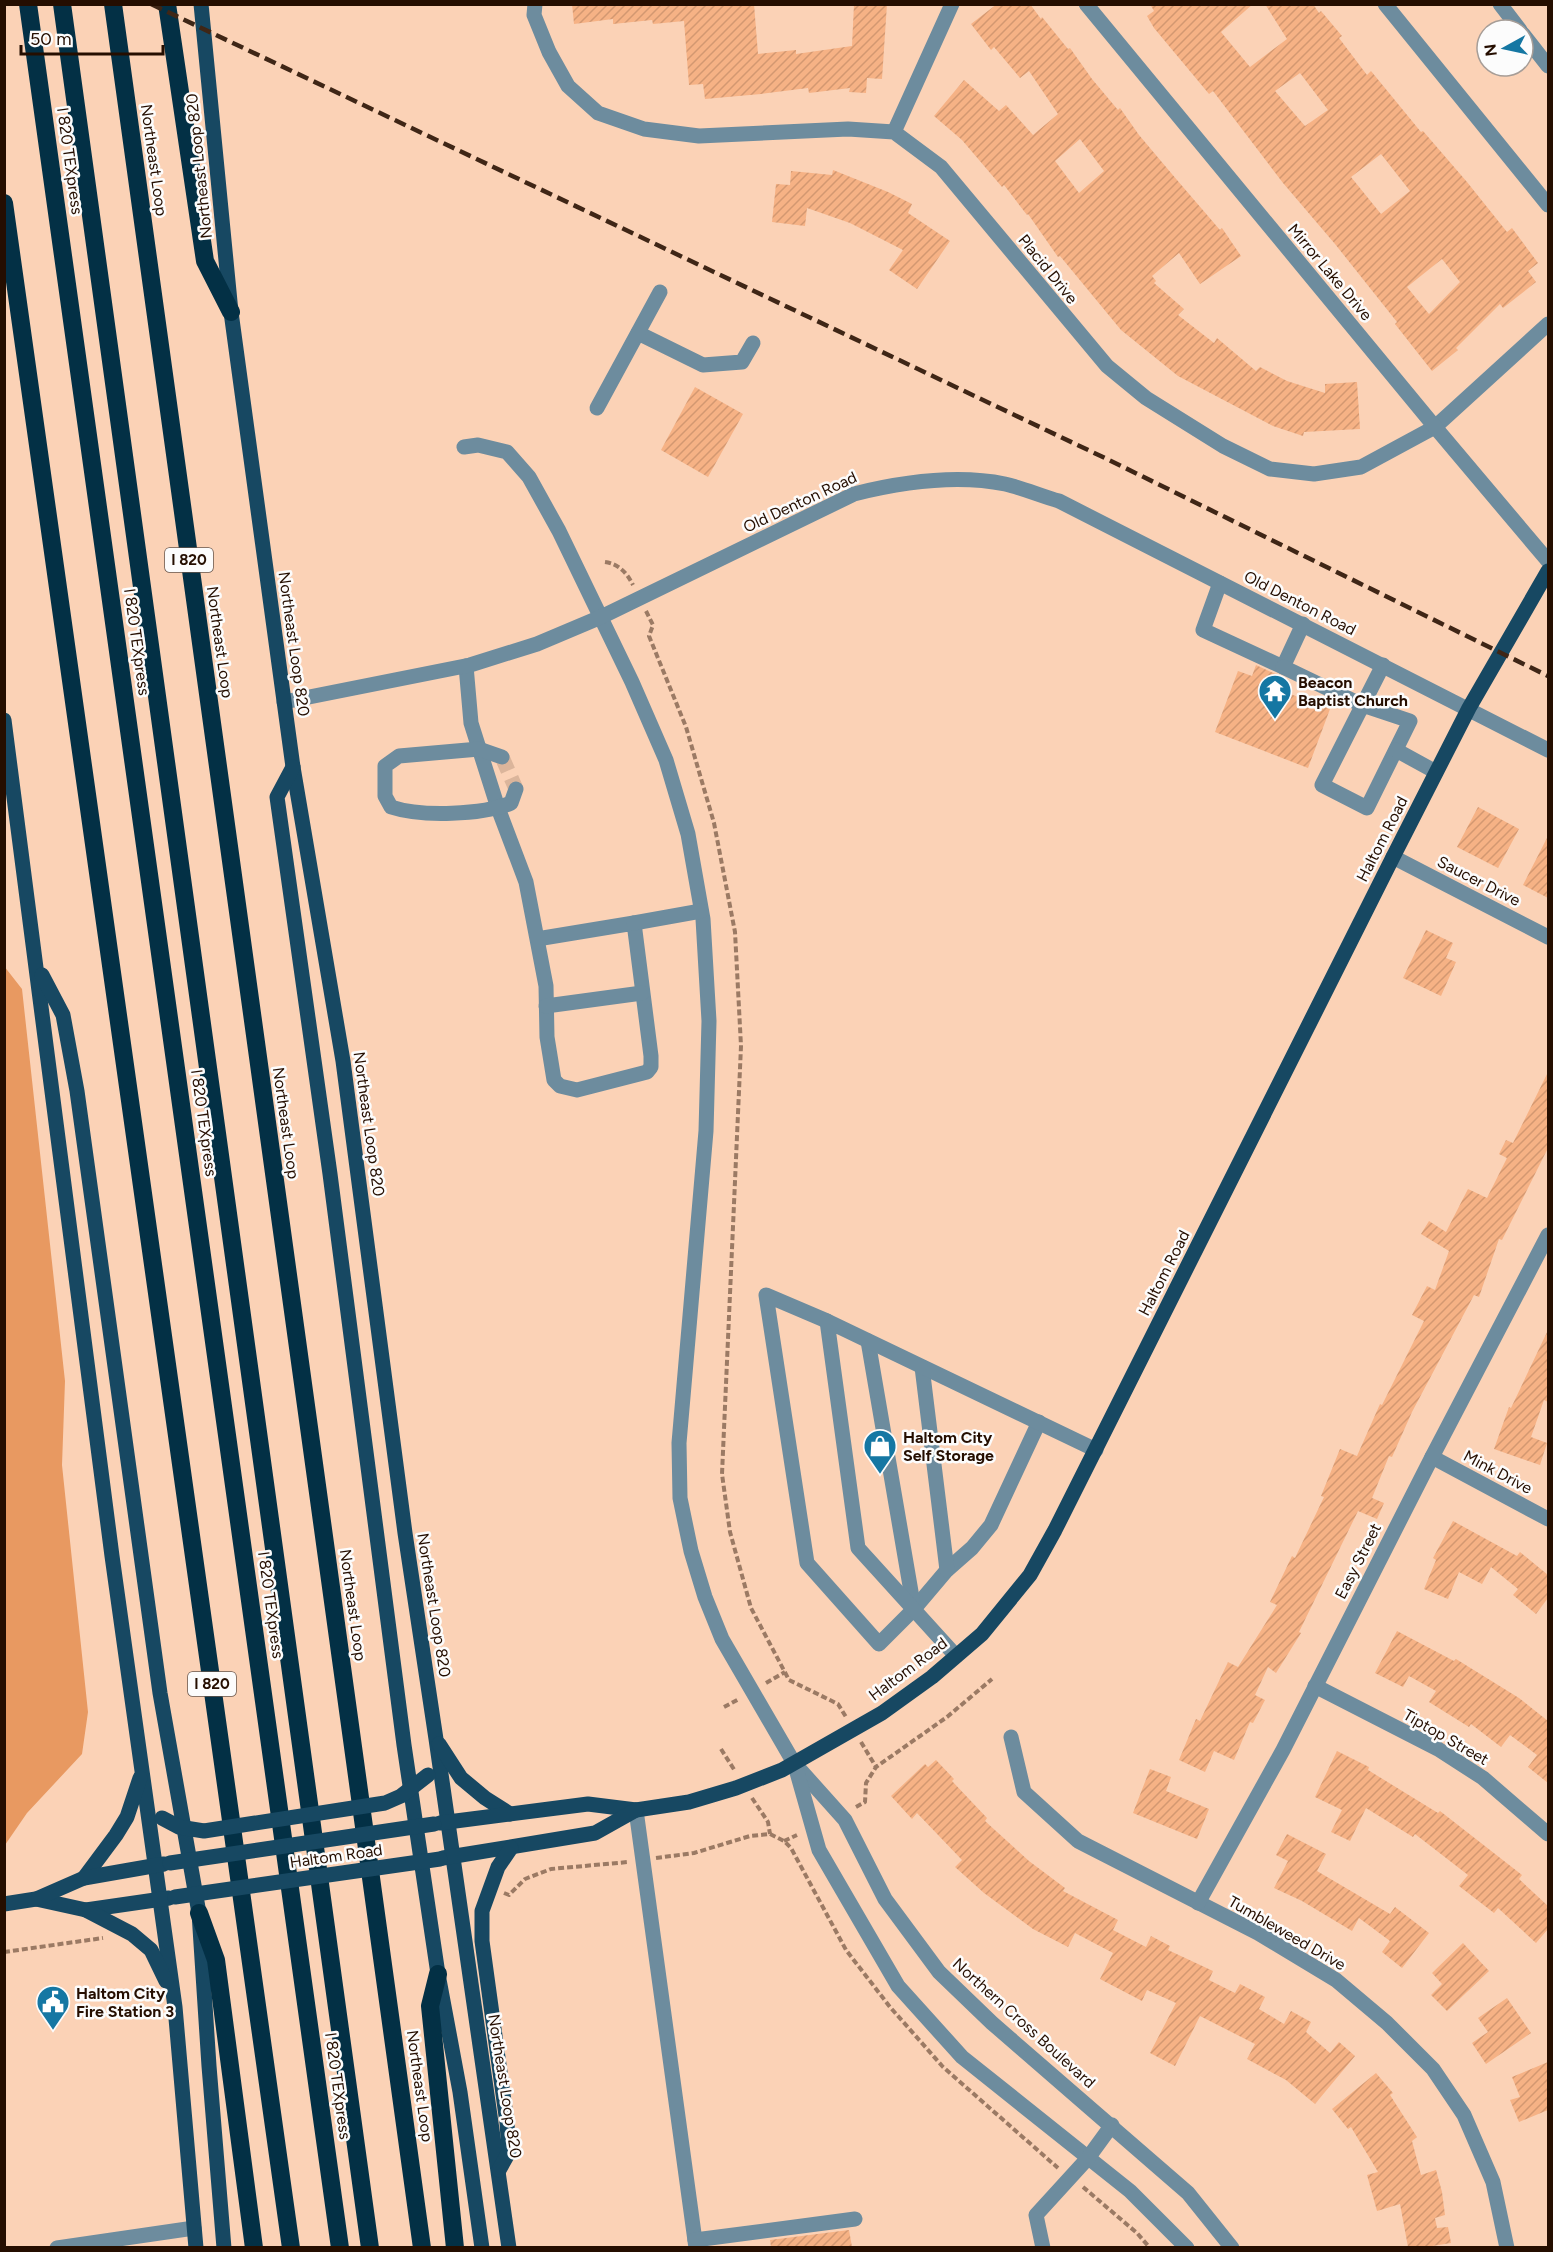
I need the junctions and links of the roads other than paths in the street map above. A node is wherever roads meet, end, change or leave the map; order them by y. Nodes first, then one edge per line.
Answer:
1 (28, 4) edge
2 (113, 4) edge
3 (167, 4) edge
4 (201, 4) edge
5 (534, 4) edge
6 (952, 4) edge
7 (1086, 4) edge
8 (1385, 4) edge
9 (1500, 4) edge
10 (62, 6) edge
11 (1511, 18) edge
12 (1535, 49) edge
13 (1548, 66) edge
14 (894, 132) junction
15 (4, 204) edge
16 (1548, 205) edge
17 (660, 292) dead end
18 (231, 312) junction
19 (1548, 324) edge
20 (638, 333) junction
21 (753, 343) dead end
22 (597, 408) dead end
23 (1435, 427) junction
24 (464, 447) dead end
25 (1548, 561) edge
26 (1548, 571) edge
27 (1220, 583) junction
28 (601, 618) junction
29 (1303, 624) junction
30 (1383, 665) junction
31 (466, 666) junction
32 (1283, 667) junction
33 (284, 702) junction
34 (1362, 705) junction
35 (1469, 708) junction
36 (4, 720) edge
37 (478, 749) junction
38 (1396, 750) junction
39 (1548, 750) edge
40 (502, 757) dead end
41 (293, 767) junction
42 (1436, 772) junction
43 (516, 789) dead end
44 (498, 808) junction
45 (1393, 857) junction
46 (701, 911) junction
47 (634, 923) junction
48 (1548, 937) edge
49 (537, 939) junction
50 (37, 967) junction
51 (642, 993) junction
52 (546, 1006) junction
53 (1548, 1235) edge
54 (827, 1321) junction
55 (868, 1341) junction
56 (922, 1367) junction
57 (1039, 1422) junction
58 (1096, 1450) junction
59 (1432, 1457) junction
60 (1548, 1519) edge
61 (947, 1570) junction
62 (914, 1610) junction
63 (956, 1656) junction
64 (1315, 1686) junction
65 (1011, 1737) dead end
66 (436, 1739) junction
67 (794, 1763) junction
68 (142, 1769) junction
69 (146, 1797) junction
70 (636, 1810) junction
71 (510, 1814) junction
72 (441, 1823) junction
73 (1548, 1834) edge
74 (511, 1848) junction
75 (446, 1858) junction
76 (163, 1864) junction
77 (84, 1878) junction
78 (168, 1898) junction
79 (36, 1899) junction
80 (1198, 1903) junction
81 (4, 1904) edge
82 (86, 1910) junction
83 (199, 1913) junction
84 (438, 1974) junction
85 (175, 2007) junction
86 (1112, 2125) junction
87 (1088, 2158) junction
88 (499, 2170) junction
89 (855, 2219) dead end
90 (194, 2228) junction
91 (107, 2244) edge
92 (695, 2244) edge
93 (57, 2247) edge
94 (196, 2247) edge
95 (224, 2247) edge
96 (254, 2247) edge
97 (291, 2247) edge
98 (340, 2247) edge
99 (370, 2247) edge
100 (422, 2247) edge
101 (455, 2247) edge
102 (482, 2247) edge
103 (510, 2247) edge
104 (1043, 2247) edge
105 (1187, 2247) edge
106 (1232, 2247) edge
107 (1507, 2247) edge

1 - 98 highway, I 820 TEXpress
2 - 100 highway, Northeast Loop / I 820
3 - 18 highway
4 - 18 main road, Northeast Loop 820
5 - 14 street
6 - 14 street
7 - 23 street, Mirror Lake Drive
8 - 16 street
9 - 11 street
10 - 99 highway, I 820 TEXpress
12 - 13 street
14 - 23 street, Placid Drive
15 - 97 highway, I 820
17 - 20 street
18 - 33 main road, Northeast Loop 820
19 - 23 street, Placid Drive
20 - 21 street
20 - 22 street
23 - 25 street, Mirror Lake Drive
24 - 28 street
26 - 35 main road, Haltom Road
27 - 28 street, Old Denton Road
27 - 29 street, Old Denton Road
27 - 32 street
28 - 31 street, Old Denton Road
28 - 46 street
29 - 30 street, Old Denton Road
29 - 32 street
30 - 34 street
30 - 35 street, Old Denton Road
31 - 33 street, Old Denton Road
31 - 37 street
32 - 34 street
33 - 41 main road, Northeast Loop 820
34 - 38 street
34 - 38 street
35 - 39 street, Old Denton Road
35 - 42 main road, Haltom Road
36 - 50 main road
37 - 40 street
37 - 44 street
37 - 44 street
38 - 42 street
41 - 66 main road, Northeast Loop 820
41 - 84 main road
42 - 45 main road, Haltom Road
43 - 44 street
44 - 49 street
45 - 48 street, Saucer Drive
45 - 58 main road, Haltom Road
46 - 47 street
46 - 67 street
47 - 49 street
47 - 51 street
49 - 52 street
50 - 68 main road
50 - 83 main road
51 - 52 street
51 - 52 street
53 - 59 street, Easy Street
54 - 55 street
54 - 62 street
54 - 62 street
55 - 56 street
55 - 62 street
56 - 57 street
56 - 61 street
57 - 58 street
57 - 61 street
58 - 63 main road, Haltom Road
59 - 60 street, Mink Drive
59 - 64 street, Easy Street
61 - 62 street
62 - 63 street
63 - 67 main road, Haltom Road
64 - 73 street, Tiptop Street
64 - 80 street, Easy Street
65 - 80 street, Tumbleweed Drive
66 - 69 main road, bridge
66 - 71 main road
66 - 72 main road, Northeast Loop 820
67 - 70 main road, Haltom Road
67 - 86 street, Northern Cross Boulevard
67 - 87 street
68 - 69 main road
68 - 77 main road
69 - 76 main road
70 - 71 main road, Haltom Road
70 - 74 main road, Haltom Road
70 - 92 street
71 - 72 main road, Haltom Road
72 - 75 main road, Northeast Loop 820
72 - 76 main road, Haltom Road, bridge
74 - 75 main road, Haltom Road
74 - 88 main road
75 - 78 main road, Haltom Road, bridge
75 - 88 main road, Northeast Loop 820
76 - 77 main road, Haltom Road
76 - 78 main road
77 - 79 main road, Haltom Road
78 - 82 main road, Haltom Road
78 - 85 main road
79 - 81 main road, Haltom Road
79 - 82 main road, Haltom Road
80 - 107 street, Tumbleweed Drive
82 - 85 main road
83 - 95 main road
83 - 96 highway
84 - 101 highway
84 - 102 main road
85 - 90 main road
86 - 87 street
86 - 106 street, Northern Cross Boulevard
87 - 104 street
87 - 105 street
88 - 103 main road, Northeast Loop 820
89 - 92 street
90 - 91 street
90 - 94 main road
91 - 93 street

